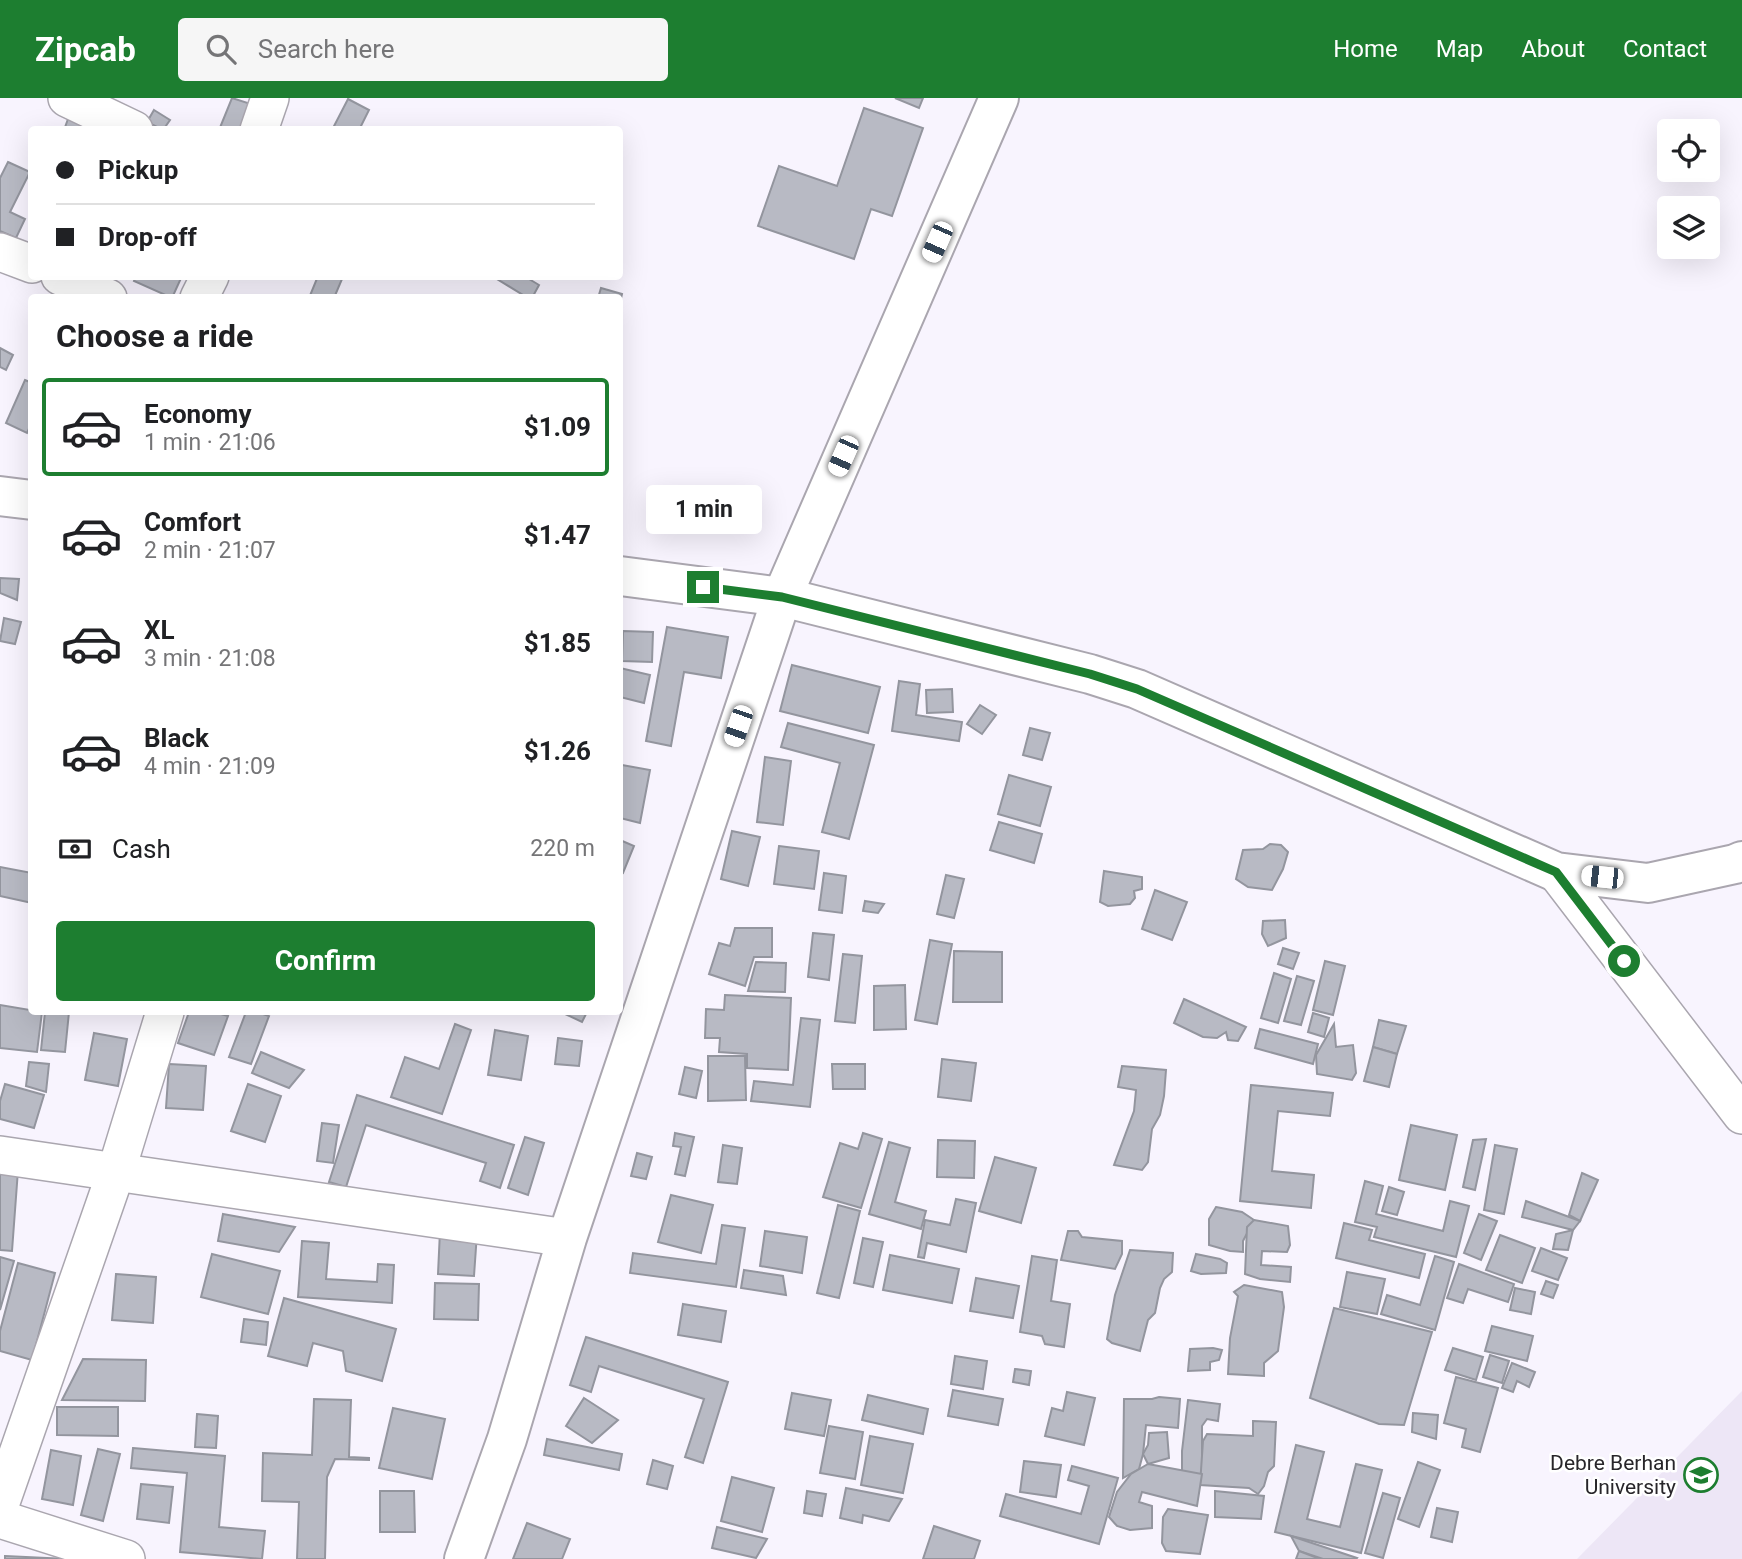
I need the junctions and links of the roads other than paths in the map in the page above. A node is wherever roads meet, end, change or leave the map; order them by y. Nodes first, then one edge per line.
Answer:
1 (67, 98) edge
2 (270, 98) edge
3 (999, 98) edge
4 (126, 126) edge
5 (261, 126) edge
6 (0, 252) edge
7 (28, 262) edge
8 (69, 280) edge
9 (99, 294) edge
10 (0, 496) edge
11 (28, 500) edge
12 (623, 576) edge
13 (782, 597) junction
14 (1742, 861) edge
15 (1556, 872) junction
16 (164, 1015) edge
17 (1742, 1115) edge
18 (0, 1155) edge
19 (116, 1172) junction
20 (567, 1238) junction
21 (0, 1505) edge
22 (0, 1519) edge
23 (126, 1559) edge
24 (464, 1559) edge

1 - 4 street
2 - 5 street
3 - 13 street
6 - 7 street
8 - 9 street
10 - 11 street
12 - 13 street
13 - 15 street
13 - 20 street
14 - 15 street
15 - 17 street
16 - 19 street
18 - 19 street
19 - 20 street
19 - 21 street
20 - 24 street
22 - 23 street

